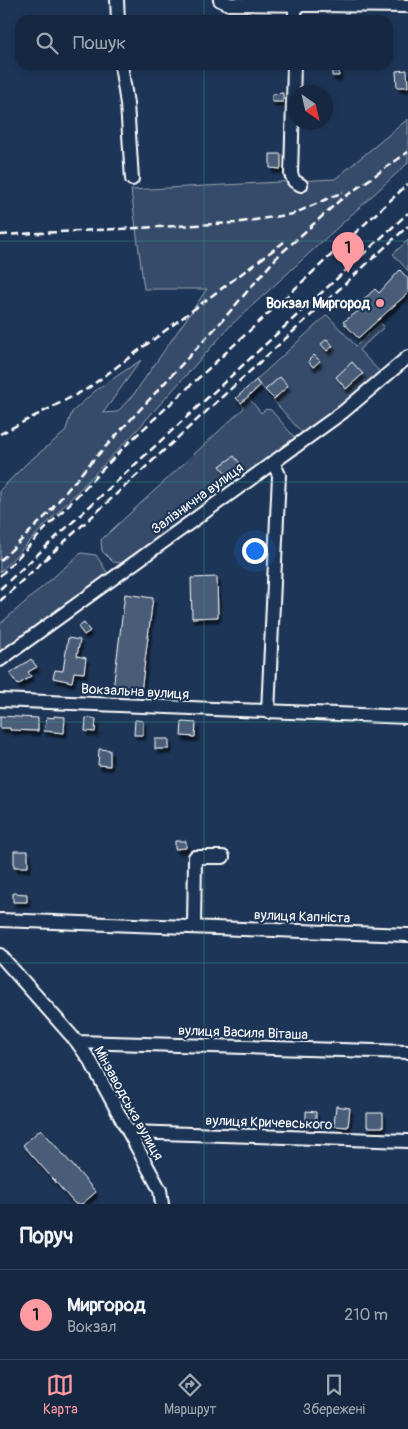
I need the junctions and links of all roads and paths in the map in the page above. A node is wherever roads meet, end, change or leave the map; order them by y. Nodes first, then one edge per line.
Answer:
1 (117, 0) edge
2 (220, 0) edge
3 (296, 5) junction
4 (408, 6) edge
5 (118, 15) edge
6 (295, 15) edge
7 (122, 70) edge
8 (294, 70) edge
9 (132, 179) dead end
10 (301, 185) dead end
11 (408, 357) edge
12 (273, 462) junction
13 (0, 660) edge
14 (0, 700) edge
15 (268, 712) junction
16 (408, 717) edge
17 (223, 857) dead end
18 (0, 920) edge
19 (194, 927) junction
20 (408, 935) edge
21 (0, 955) edge
22 (77, 1042) junction
23 (408, 1052) edge
24 (129, 1132) junction
25 (408, 1141) edge
26 (162, 1204) edge

1 - 5 street
2 - 3 street
3 - 4 street
3 - 6 street
7 - 9 street
8 - 10 street
11 - 12 street, Залізнична вулиця
12 - 13 street, Залізнична вулиця
12 - 15 street
14 - 15 street, Вокзальна вулиця
15 - 16 street, Вокзальна вулиця
17 - 19 street
18 - 19 street, вулиця Капніста
19 - 20 street, вулиця Капніста
21 - 22 street, Мінзаводська вулиця
22 - 23 street, вулиця Василя Віташа
22 - 24 street, Мінзаводська вулиця
24 - 25 street, вулиця Кричевського
24 - 26 street, Мінзаводська вулиця

